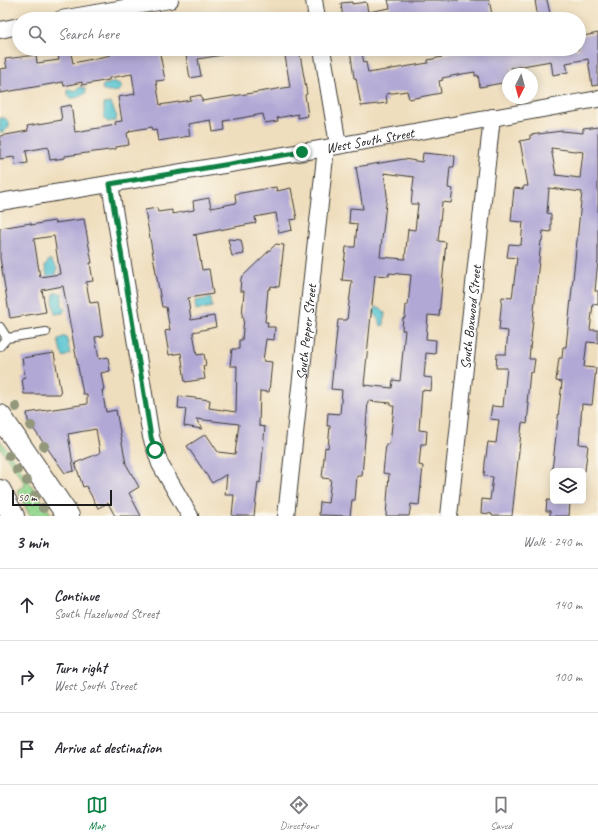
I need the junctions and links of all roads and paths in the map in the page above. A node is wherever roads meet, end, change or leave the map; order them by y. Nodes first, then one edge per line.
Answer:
1 (170, 0) edge
2 (314, 0) edge
3 (101, 12) edge
4 (316, 12) edge
5 (12, 27) edge
6 (0, 30) edge
7 (323, 56) edge
8 (598, 99) edge
9 (492, 117) junction
10 (332, 146) junction
11 (110, 184) junction
12 (0, 202) edge
13 (0, 327) edge
14 (46, 332) dead end
15 (7, 338) junction
16 (0, 346) edge
17 (0, 416) edge
18 (0, 491) edge
19 (13, 516) edge
20 (68, 516) edge
21 (190, 516) edge
22 (286, 516) edge
23 (449, 516) edge

1 - 3 street
2 - 4 street
5 - 6 street
7 - 10 street, South Pepper Street
8 - 9 street, West South Street
9 - 10 street, West South Street
9 - 23 street, South Boxwood Street
10 - 11 street, West South Street
10 - 22 street, South Pepper Street
11 - 12 street, West South Street
11 - 21 street
13 - 15 lane
14 - 15 lane
15 - 16 lane
17 - 20 main road
18 - 19 main road

